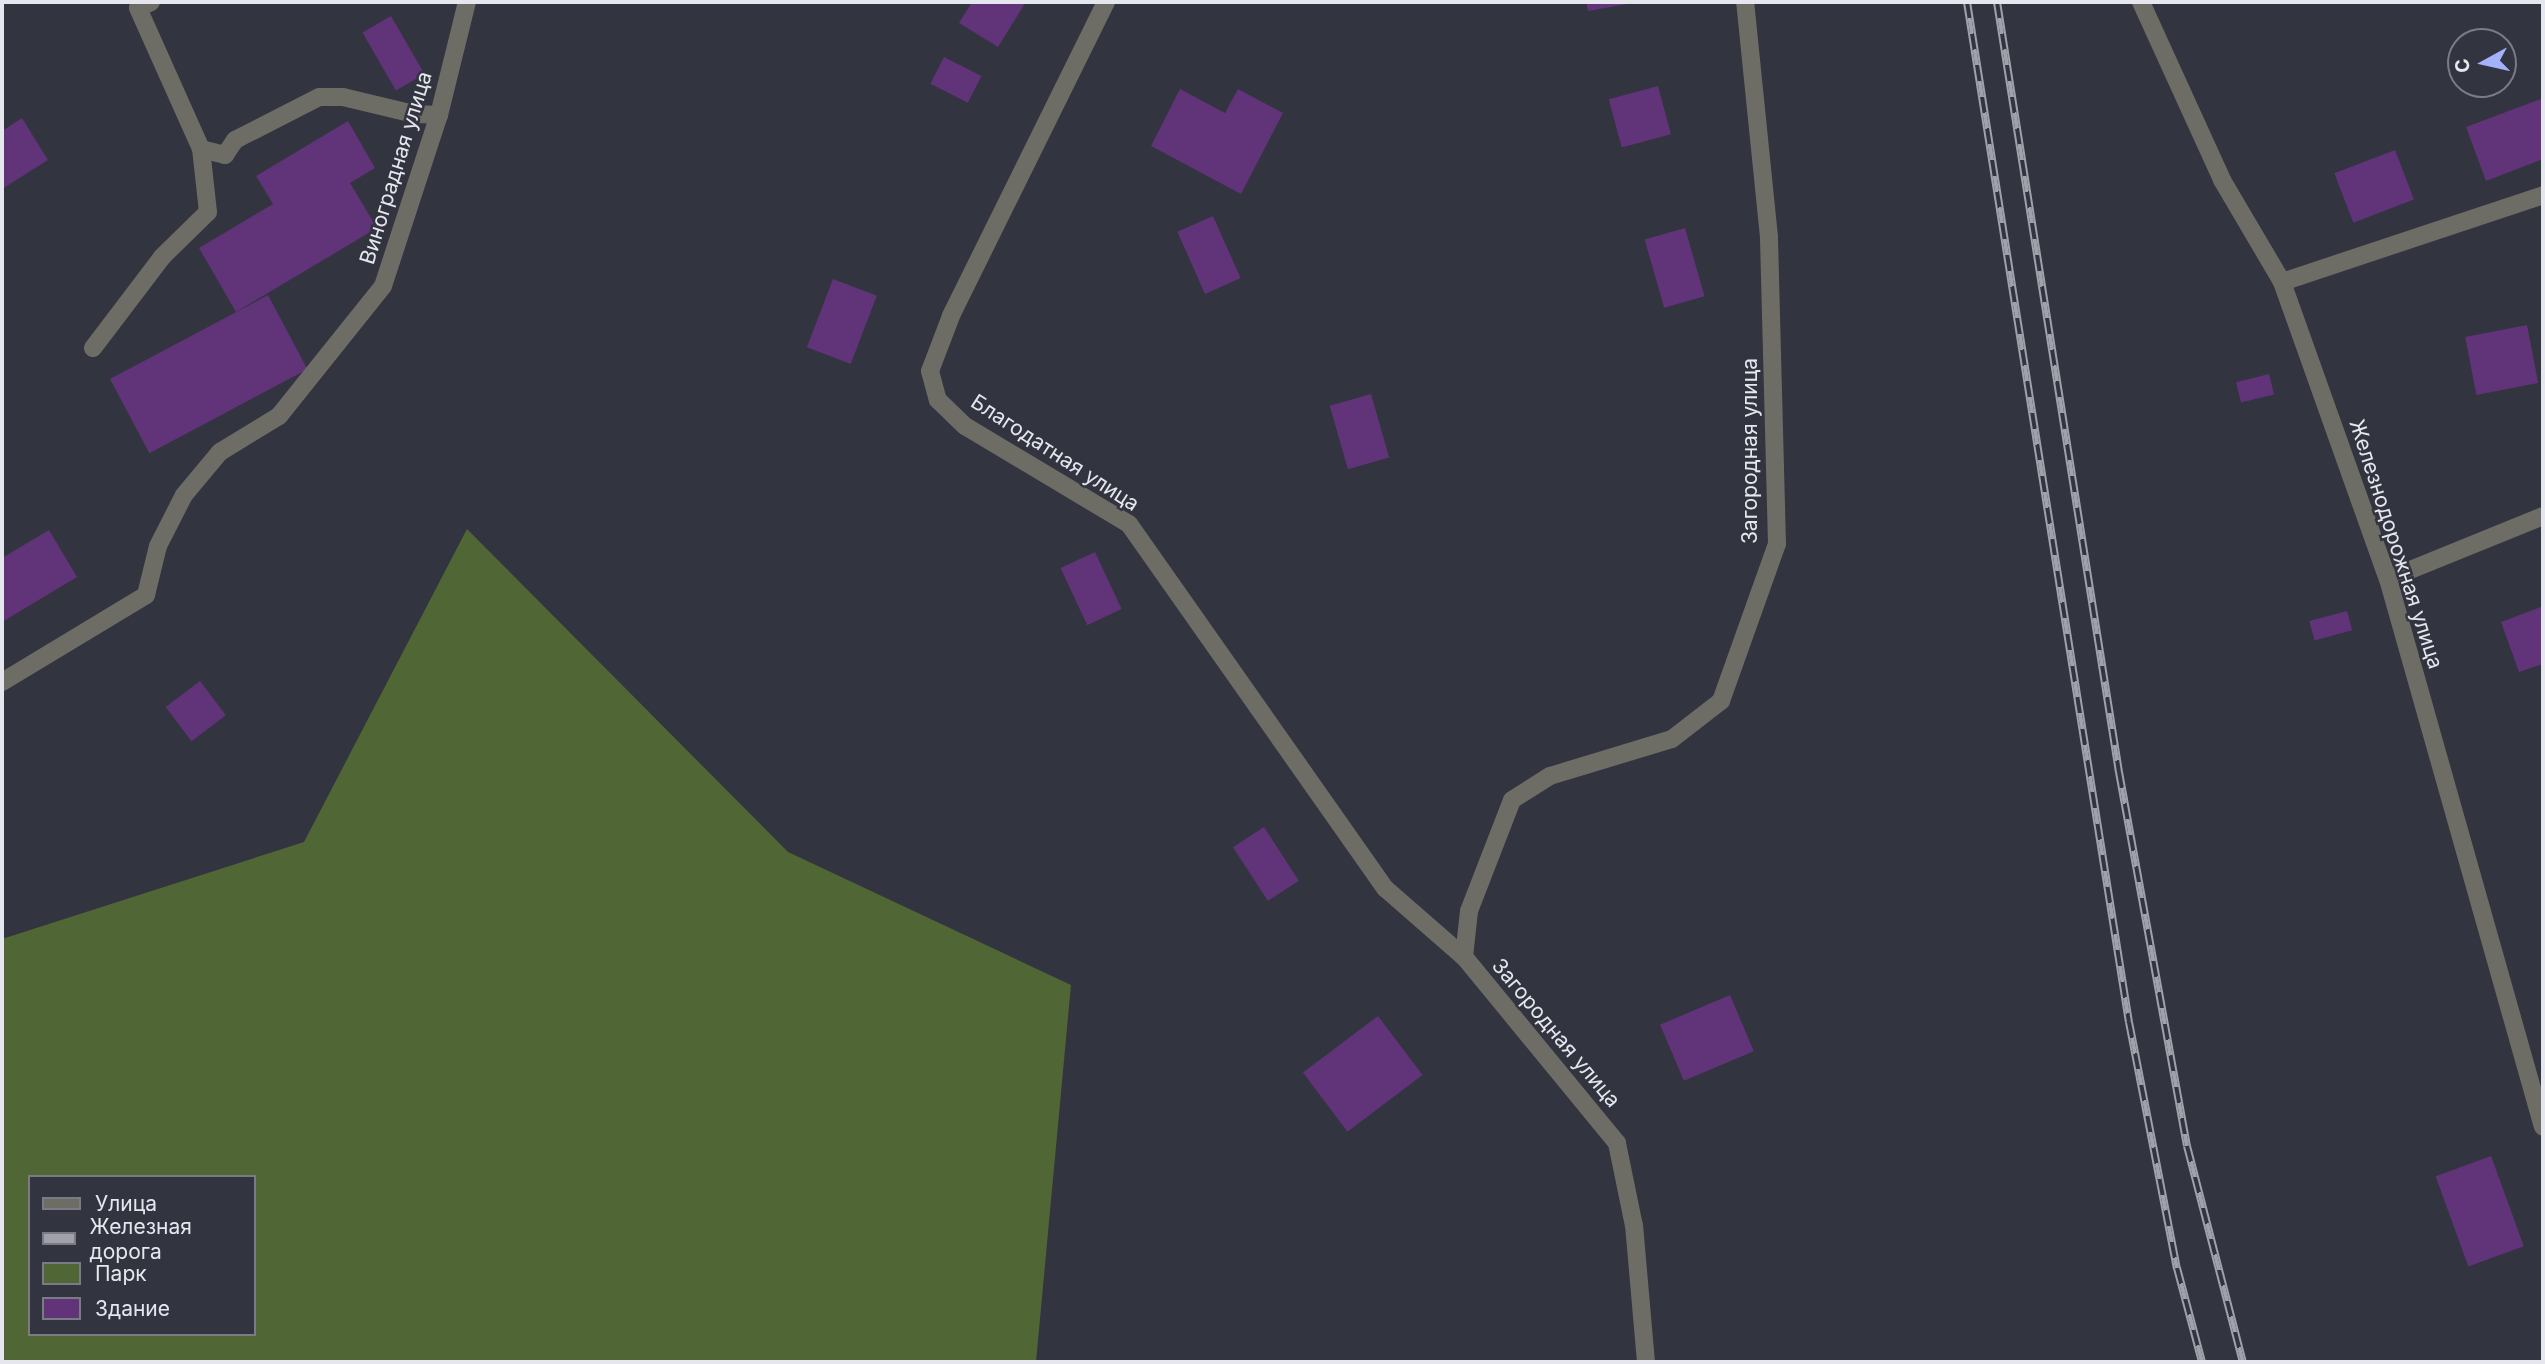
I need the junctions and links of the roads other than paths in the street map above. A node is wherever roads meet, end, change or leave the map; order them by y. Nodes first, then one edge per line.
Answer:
1 (467, 2) edge
2 (1106, 2) edge
3 (1745, 2) edge
4 (2141, 2) edge
5 (138, 4) edge
6 (439, 115) junction
7 (201, 149) junction
8 (2543, 195) edge
9 (2282, 282) junction
10 (93, 348) dead end
11 (2543, 516) edge
12 (2388, 579) junction
13 (2, 682) edge
14 (1464, 957) junction
15 (2543, 1127) edge
16 (1646, 1362) edge

1 - 6 street, Виноградная улица
2 - 14 street, Благодатная улица
3 - 14 street, Загородная улица
4 - 9 street, Железнодорожная улица
5 - 7 street
6 - 7 street
6 - 13 street, Виноградная улица
7 - 10 street
8 - 9 street
9 - 12 street, Железнодорожная улица
11 - 12 street
12 - 15 street, Железнодорожная улица
14 - 16 street, Загородная улица

